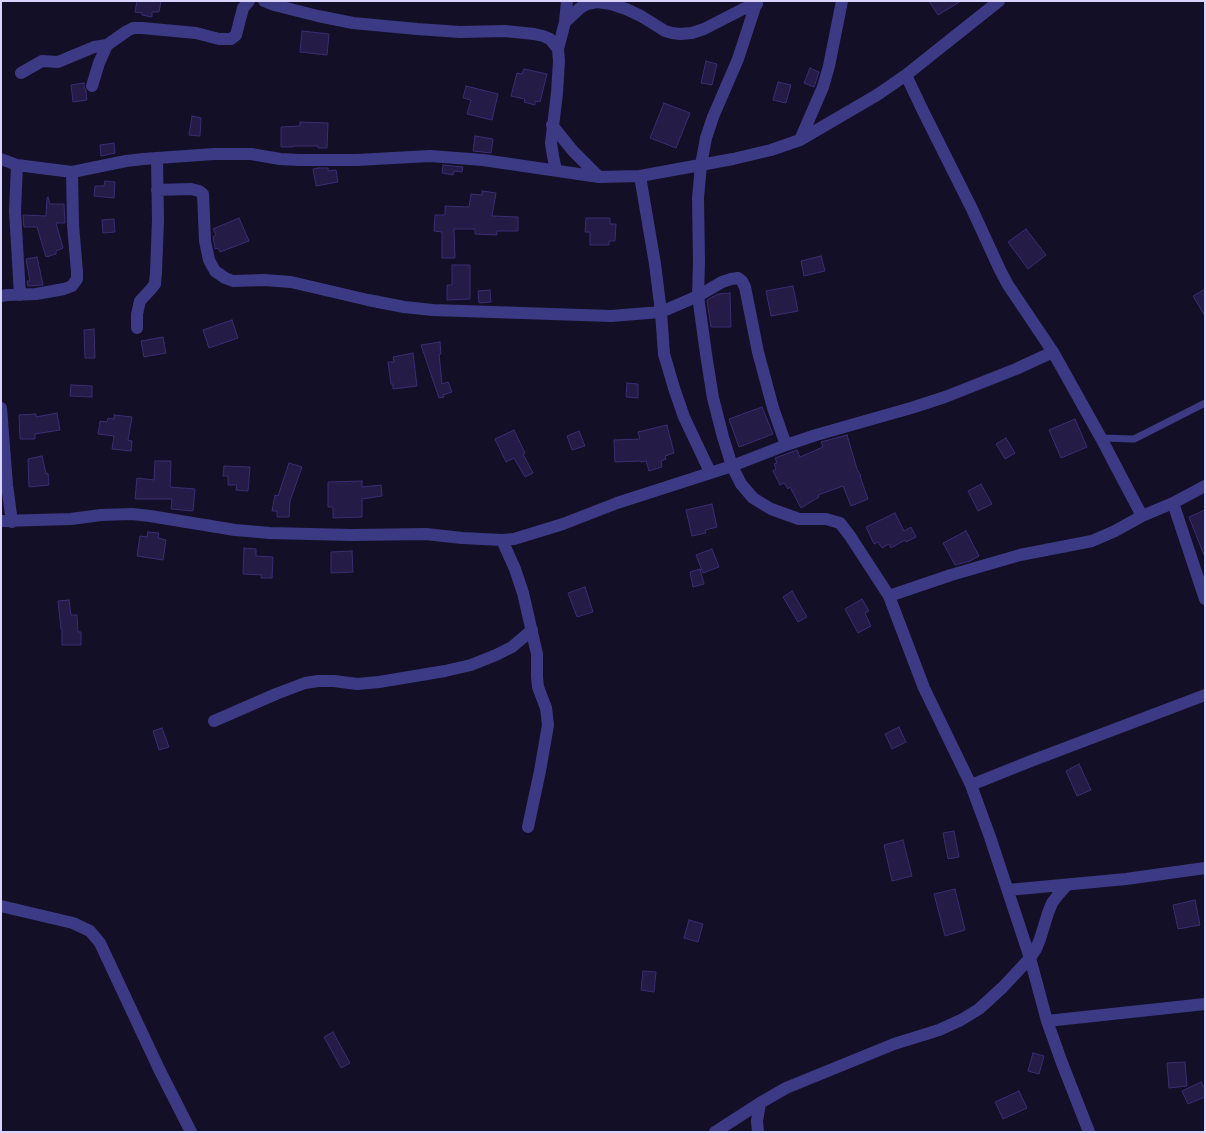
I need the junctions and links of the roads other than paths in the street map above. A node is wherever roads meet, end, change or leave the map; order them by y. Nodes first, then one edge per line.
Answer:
1 (249, 1) edge
2 (264, 1) edge
3 (568, 1) edge
4 (842, 1) edge
5 (999, 1) edge
6 (757, 2) edge
7 (565, 22) junction
8 (107, 45) junction
9 (558, 49) junction
10 (21, 73) dead end
11 (906, 75) junction
12 (92, 86) dead end
13 (552, 125) junction
14 (800, 140) junction
15 (157, 158) junction
16 (1, 159) edge
17 (17, 165) junction
18 (701, 165) junction
19 (556, 170) junction
20 (72, 172) junction
21 (640, 176) junction
22 (599, 177) junction
23 (157, 190) junction
24 (20, 295) junction
25 (1, 296) edge
26 (698, 296) junction
27 (661, 312) junction
28 (137, 328) dead end
29 (1053, 352) junction
30 (1205, 403) edge
31 (1, 408) edge
32 (1101, 438) junction
33 (786, 445) junction
34 (732, 466) junction
35 (710, 472) junction
36 (1205, 486) edge
37 (1173, 503) junction
38 (1142, 516) junction
39 (6, 521) edge
40 (502, 540) junction
41 (889, 596) junction
42 (1205, 599) edge
43 (532, 630) junction
44 (1205, 695) edge
45 (214, 721) dead end
46 (970, 785) junction
47 (528, 827) dead end
48 (1205, 868) edge
49 (1067, 885) junction
50 (1008, 890) junction
51 (1, 906) edge
52 (1030, 958) junction
53 (1205, 1004) edge
54 (1047, 1021) junction
55 (760, 1103) junction
56 (191, 1132) edge
57 (715, 1132) edge
58 (758, 1132) edge
59 (1090, 1132) edge

1 - 8 street
2 - 9 street
3 - 7 street
4 - 14 street
5 - 11 street
6 - 7 street
6 - 18 street
7 - 9 street
8 - 10 street
8 - 12 street
9 - 13 street
11 - 14 street
11 - 29 street
13 - 19 street
13 - 22 street
14 - 18 street
15 - 19 street
15 - 20 street
15 - 23 street
16 - 17 street
17 - 20 street
17 - 24 street
18 - 21 street
18 - 26 street
19 - 22 street
20 - 24 street
21 - 22 street
21 - 27 street
23 - 27 street
23 - 28 street
24 - 25 street
26 - 27 street
26 - 33 street
26 - 34 street
27 - 35 street
29 - 32 street
29 - 33 street
30 - 32 lane
31 - 39 street
32 - 38 street
33 - 34 street
34 - 35 street
34 - 41 street
35 - 40 street
36 - 37 street
37 - 38 street
37 - 42 street
38 - 41 street
39 - 40 street
40 - 43 street
41 - 46 street
43 - 45 street
43 - 47 street
44 - 46 street
46 - 50 street
48 - 49 street
49 - 50 street
49 - 52 street
50 - 52 street
51 - 56 street
52 - 54 street
52 - 55 street
53 - 54 street
54 - 59 street
55 - 57 street
55 - 58 street

